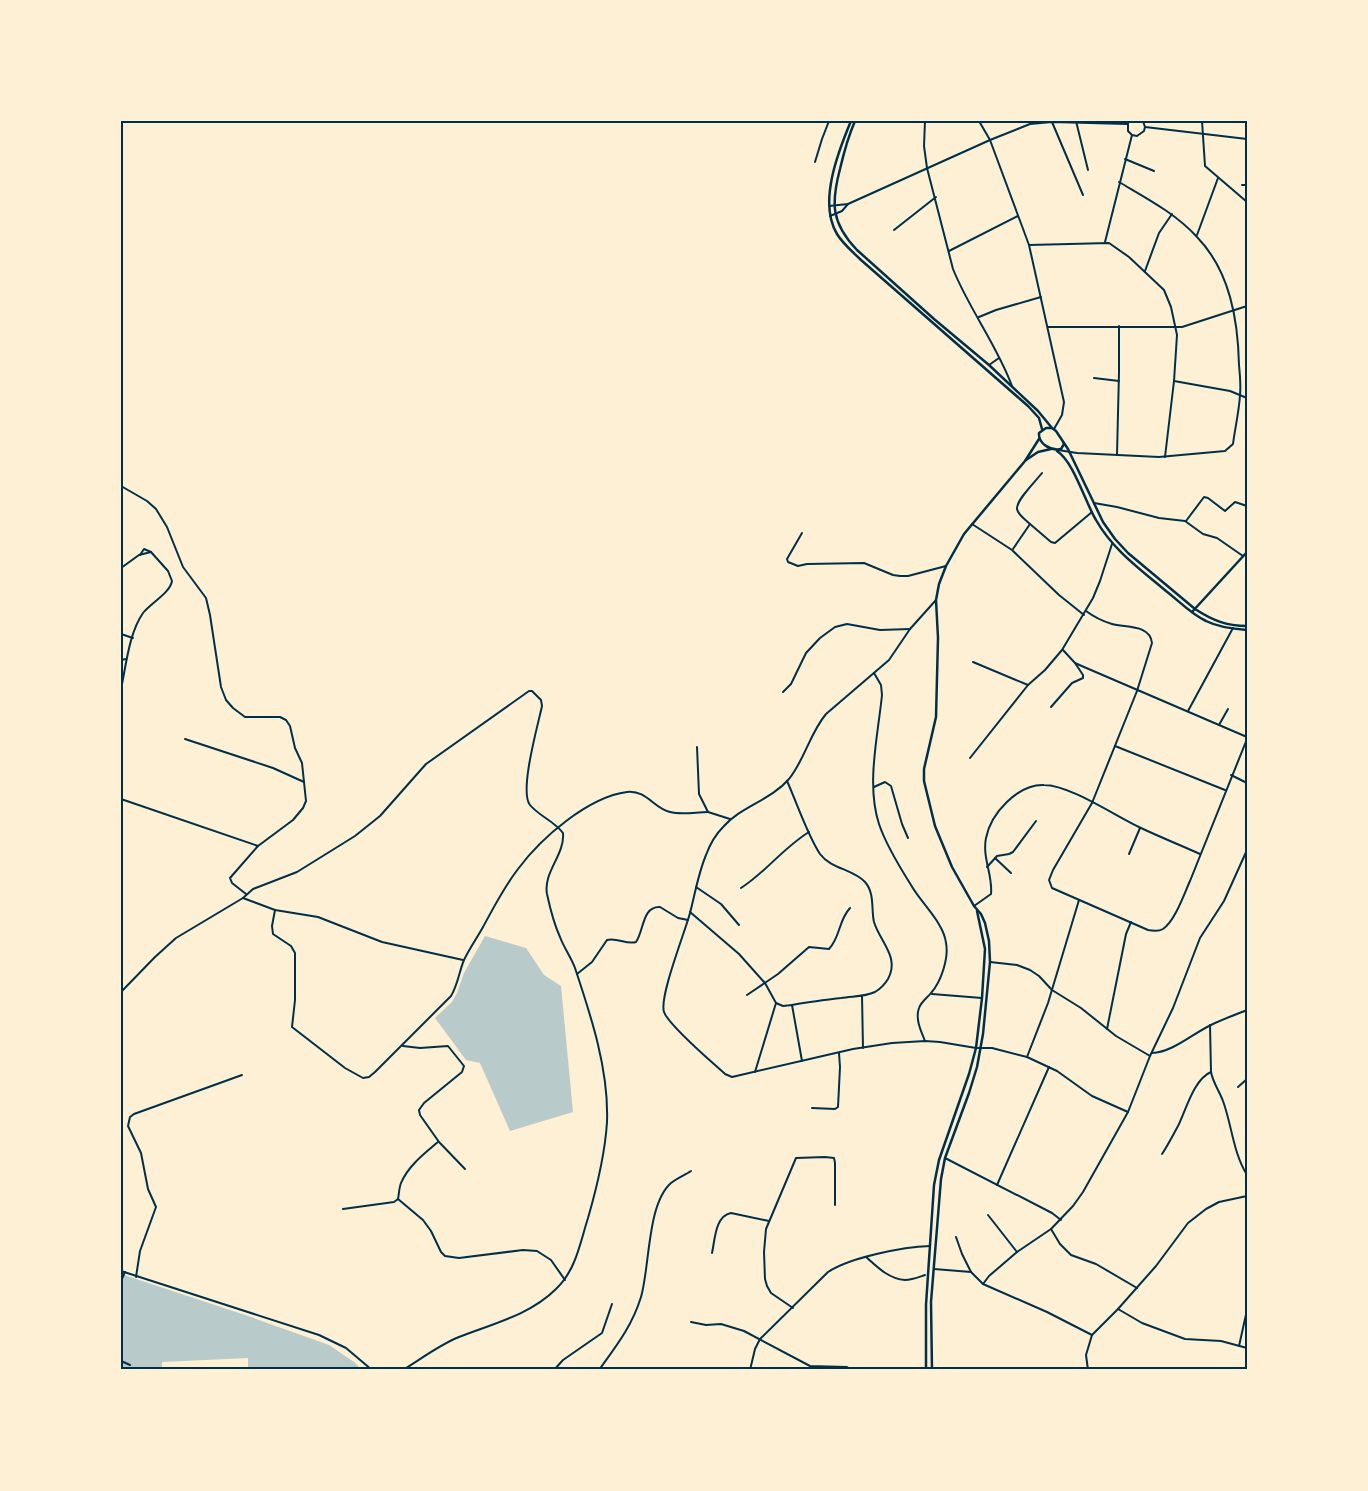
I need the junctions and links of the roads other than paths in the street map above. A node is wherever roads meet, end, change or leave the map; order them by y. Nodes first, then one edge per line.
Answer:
1 (830, 121) edge
2 (851, 121) edge
3 (855, 121) edge
4 (925, 121) edge
5 (979, 121) edge
6 (1028, 121) edge
7 (1144, 121) edge
8 (1202, 121) edge
9 (1052, 122) edge
10 (1076, 122) edge
11 (1113, 122) edge
12 (1128, 123) edge
13 (1030, 124) junction
14 (1145, 127) junction
15 (1202, 134) junction
16 (1132, 135) junction
17 (1247, 139) edge
18 (990, 140) junction
19 (1125, 159) junction
20 (815, 162) dead end
21 (927, 168) junction
22 (1088, 170) dead end
23 (1154, 171) dead end
24 (1218, 178) junction
25 (1119, 182) junction
26 (1242, 184) dead end
27 (1247, 185) edge
28 (1083, 195) dead end
29 (936, 197) junction
30 (1247, 202) edge
31 (848, 204) junction
32 (834, 205) junction
33 (829, 206) junction
34 (836, 214) junction
35 (1172, 214) junction
36 (830, 216) junction
37 (1018, 216) junction
38 (894, 230) dead end
39 (1197, 236) junction
40 (1105, 243) junction
41 (1029, 245) junction
42 (949, 251) junction
43 (1145, 271) junction
44 (1041, 297) junction
45 (1247, 306) edge
46 (1234, 310) junction
47 (978, 318) junction
48 (1119, 326) junction
49 (1048, 327) junction
50 (1177, 327) junction
51 (999, 358) junction
52 (990, 365) junction
53 (1094, 378) dead end
54 (1119, 381) junction
55 (1174, 381) junction
56 (1012, 386) junction
57 (1240, 394) junction
58 (1247, 398) edge
59 (1042, 429) junction
60 (1053, 429) junction
61 (1039, 439) junction
62 (1063, 442) junction
63 (1055, 450) junction
64 (1070, 452) junction
65 (1117, 455) junction
66 (1165, 457) junction
67 (1025, 461) junction
68 (1042, 473) dead end
69 (121, 486) edge
70 (1094, 503) junction
71 (1247, 506) edge
72 (1092, 512) junction
73 (1185, 521) junction
74 (972, 524) junction
75 (1030, 524) junction
76 (802, 533) dead end
77 (1112, 544) junction
78 (1012, 550) junction
79 (1245, 554) edge
80 (946, 566) junction
81 (121, 568) edge
82 (936, 600) junction
83 (1195, 609) junction
84 (1086, 611) junction
85 (1192, 612) junction
86 (1084, 615) junction
87 (1247, 626) edge
88 (1234, 627) junction
89 (910, 629) junction
90 (1247, 630) edge
91 (121, 634) edge
92 (133, 638) junction
93 (1062, 650) junction
94 (126, 659) junction
95 (121, 660) edge
96 (974, 662) dead end
97 (1075, 663) junction
98 (874, 673) junction
99 (1028, 685) junction
100 (121, 689) edge
101 (1137, 691) junction
102 (783, 692) dead end
103 (1051, 707) dead end
104 (1228, 709) dead end
105 (1188, 711) junction
106 (1219, 725) junction
107 (1247, 738) edge
108 (185, 739) dead end
109 (697, 746) dead end
110 (1115, 746) junction
111 (970, 758) dead end
112 (1231, 776) junction
113 (787, 781) junction
114 (304, 782) junction
115 (1247, 783) edge
116 (874, 787) junction
117 (1225, 790) junction
118 (121, 799) edge
119 (1092, 803) junction
120 (708, 812) junction
121 (730, 819) junction
122 (1036, 821) dead end
123 (559, 828) junction
124 (1140, 828) junction
125 (810, 832) junction
126 (908, 838) dead end
127 (258, 846) junction
128 (1247, 850) edge
129 (1129, 854) dead end
130 (1201, 854) junction
131 (995, 858) junction
132 (986, 868) junction
133 (1011, 873) dead end
134 (696, 887) junction
135 (741, 888) dead end
136 (246, 894) junction
137 (243, 898) junction
138 (1080, 900) junction
139 (850, 908) dead end
140 (975, 908) junction
141 (274, 910) junction
142 (690, 912) junction
143 (688, 920) junction
144 (1131, 922) junction
145 (738, 925) dead end
146 (464, 960) junction
147 (990, 962) junction
148 (576, 974) junction
149 (765, 983) junction
150 (1052, 990) junction
151 (121, 992) edge
152 (931, 994) junction
153 (747, 995) dead end
154 (862, 996) junction
155 (982, 998) junction
156 (776, 1003) junction
157 (792, 1005) junction
158 (1247, 1010) edge
159 (1210, 1025) junction
160 (1107, 1029) junction
161 (925, 1041) junction
162 (403, 1046) junction
163 (863, 1048) junction
164 (976, 1048) junction
165 (980, 1048) junction
166 (839, 1053) junction
167 (1152, 1053) junction
168 (1150, 1056) junction
169 (1027, 1057) junction
170 (802, 1061) junction
171 (1050, 1066) junction
172 (755, 1072) junction
173 (1211, 1072) junction
174 (242, 1075) dead end
175 (1247, 1079) edge
176 (1238, 1087) dead end
177 (812, 1108) dead end
178 (1128, 1112) junction
179 (439, 1142) junction
180 (1162, 1154) dead end
181 (945, 1158) junction
182 (465, 1168) dead end
183 (691, 1171) dead end
184 (1247, 1175) edge
185 (997, 1186) junction
186 (1247, 1196) edge
187 (398, 1199) junction
188 (835, 1205) dead end
189 (343, 1209) dead end
190 (988, 1215) dead end
191 (1061, 1220) junction
192 (769, 1221) junction
193 (1051, 1229) junction
194 (956, 1237) dead end
195 (930, 1246) junction
196 (1017, 1252) junction
197 (712, 1253) dead end
198 (866, 1257) junction
199 (934, 1269) junction
200 (121, 1271) edge
201 (125, 1272) junction
202 (971, 1272) junction
203 (925, 1275) dead end
204 (136, 1277) junction
205 (565, 1280) junction
206 (121, 1281) edge
207 (983, 1284) junction
208 (1137, 1288) junction
209 (612, 1304) dead end
210 (793, 1308) junction
211 (1118, 1309) junction
212 (1247, 1310) edge
213 (691, 1322) dead end
214 (1092, 1335) junction
215 (760, 1339) junction
216 (1239, 1346) junction
217 (1247, 1348) edge
218 (121, 1361) edge
219 (130, 1365) dead end
220 (372, 1370) edge
221 (404, 1370) edge
222 (554, 1370) edge
223 (599, 1370) edge
224 (750, 1370) edge
225 (851, 1370) edge
226 (926, 1370) edge
227 (932, 1370) edge
228 (1088, 1370) edge

1 - 20 street
2 - 33 main road
3 - 32 main road
4 - 21 street
5 - 18 street
6 - 13 street
7 - 14 street
8 - 15 street
9 - 10 street
9 - 13 street
9 - 28 street
10 - 11 street
10 - 22 street
11 - 12 street
12 - 16 street
13 - 18 street
14 - 15 street
14 - 16 street
15 - 17 street
15 - 24 street
16 - 19 street
18 - 21 street
18 - 37 street
19 - 23 street
19 - 25 street
21 - 29 street
21 - 31 street
24 - 30 street
24 - 39 street
25 - 35 street
25 - 40 street
26 - 27 street
29 - 38 street
29 - 42 street
31 - 32 street
31 - 34 street
32 - 33 street
32 - 34 main road
33 - 36 main road
34 - 36 street
34 - 52 main road
35 - 39 street
35 - 43 street
36 - 59 main road
37 - 41 street
37 - 42 street
39 - 46 street
40 - 41 street
40 - 43 street
41 - 44 street
42 - 47 street
43 - 50 street
44 - 47 street
44 - 49 street
45 - 46 street
46 - 50 street
46 - 57 street
47 - 51 street
48 - 49 street
48 - 50 street
48 - 54 street
49 - 60 street
50 - 55 street
51 - 52 street
51 - 56 street
52 - 56 main road
53 - 54 street
54 - 65 street
55 - 57 street
55 - 66 street
56 - 60 main road
57 - 58 street
57 - 66 street
59 - 60 main road
59 - 61 main road
60 - 62 main road
61 - 63 main road
61 - 67 main road
62 - 63 main road
62 - 64 main road
63 - 64 street
63 - 67 main road
63 - 72 main road
64 - 65 street
64 - 70 main road
65 - 66 street
67 - 74 main road
68 - 75 street
69 - 114 street
70 - 73 street
70 - 83 main road
71 - 73 street
72 - 75 street
72 - 77 main road
73 - 79 street
74 - 78 street
74 - 80 main road
75 - 78 street
76 - 80 street
77 - 84 street
77 - 85 main road
78 - 86 street
79 - 83 main road
80 - 82 main road
81 - 92 street
82 - 89 street
82 - 140 main road
83 - 85 main road
83 - 88 main road
84 - 86 street
84 - 101 street
85 - 88 main road
86 - 93 street
87 - 88 main road
88 - 90 main road
88 - 105 street
89 - 98 street
89 - 102 street
91 - 92 street
92 - 94 street
93 - 97 street
93 - 99 street
94 - 95 street
94 - 100 street
96 - 99 street
97 - 101 street
97 - 103 street
98 - 113 street
98 - 116 street
99 - 111 street
101 - 105 street
101 - 110 street
104 - 106 street
105 - 106 street
106 - 107 street
107 - 112 street
108 - 114 street
109 - 120 street
110 - 117 street
110 - 119 street
112 - 115 street
112 - 117 street
113 - 121 street
113 - 125 street
114 - 127 street
116 - 126 street
116 - 152 street
117 - 130 street
118 - 127 street
119 - 124 street
119 - 132 street
119 - 138 street
120 - 121 street
120 - 123 street
121 - 134 street
122 - 131 street
123 - 136 street
123 - 146 street
123 - 148 street
124 - 129 street
124 - 130 street
125 - 135 street
125 - 154 street
127 - 136 street
128 - 167 street
130 - 144 street
131 - 132 street
131 - 133 street
132 - 140 street
134 - 142 street
134 - 145 street
136 - 137 street
137 - 141 street
137 - 151 street
138 - 144 street
138 - 150 street
139 - 149 street
140 - 147 main road
140 - 155 main road
141 - 146 street
141 - 162 street
142 - 143 street
142 - 149 street
143 - 148 street
143 - 172 street
144 - 160 street
146 - 162 street
147 - 150 street
147 - 165 main road
148 - 205 street
149 - 153 street
149 - 156 street
150 - 160 street
150 - 169 street
152 - 155 street
152 - 161 street
154 - 157 street
154 - 163 street
155 - 164 main road
156 - 157 street
156 - 172 street
157 - 170 street
158 - 159 street
159 - 167 street
159 - 173 street
160 - 168 street
161 - 163 street
161 - 164 street
162 - 179 street
163 - 166 street
164 - 165 street
164 - 195 main road
165 - 169 street
165 - 181 main road
166 - 170 street
166 - 177 street
167 - 168 street
168 - 178 street
169 - 171 street
170 - 172 street
171 - 178 street
171 - 185 street
173 - 180 street
173 - 184 street
174 - 204 street
175 - 176 street
178 - 191 street
179 - 182 street
179 - 187 street
181 - 185 street
181 - 199 main road
183 - 223 street
185 - 191 street
186 - 208 street
187 - 189 street
187 - 205 street
188 - 192 street
190 - 196 street
191 - 193 street
192 - 197 street
192 - 210 street
193 - 196 street
193 - 208 street
194 - 202 street
195 - 198 street
195 - 226 main road
196 - 207 street
198 - 203 street
198 - 210 street
199 - 202 street
199 - 227 main road
200 - 201 street
201 - 204 street
201 - 206 street
202 - 207 street
204 - 220 street
205 - 221 street
207 - 214 street
208 - 211 street
209 - 222 street
210 - 215 street
211 - 214 street
211 - 216 street
212 - 216 street
213 - 215 street
214 - 228 street
215 - 224 street
215 - 225 street
216 - 217 street
218 - 219 street

